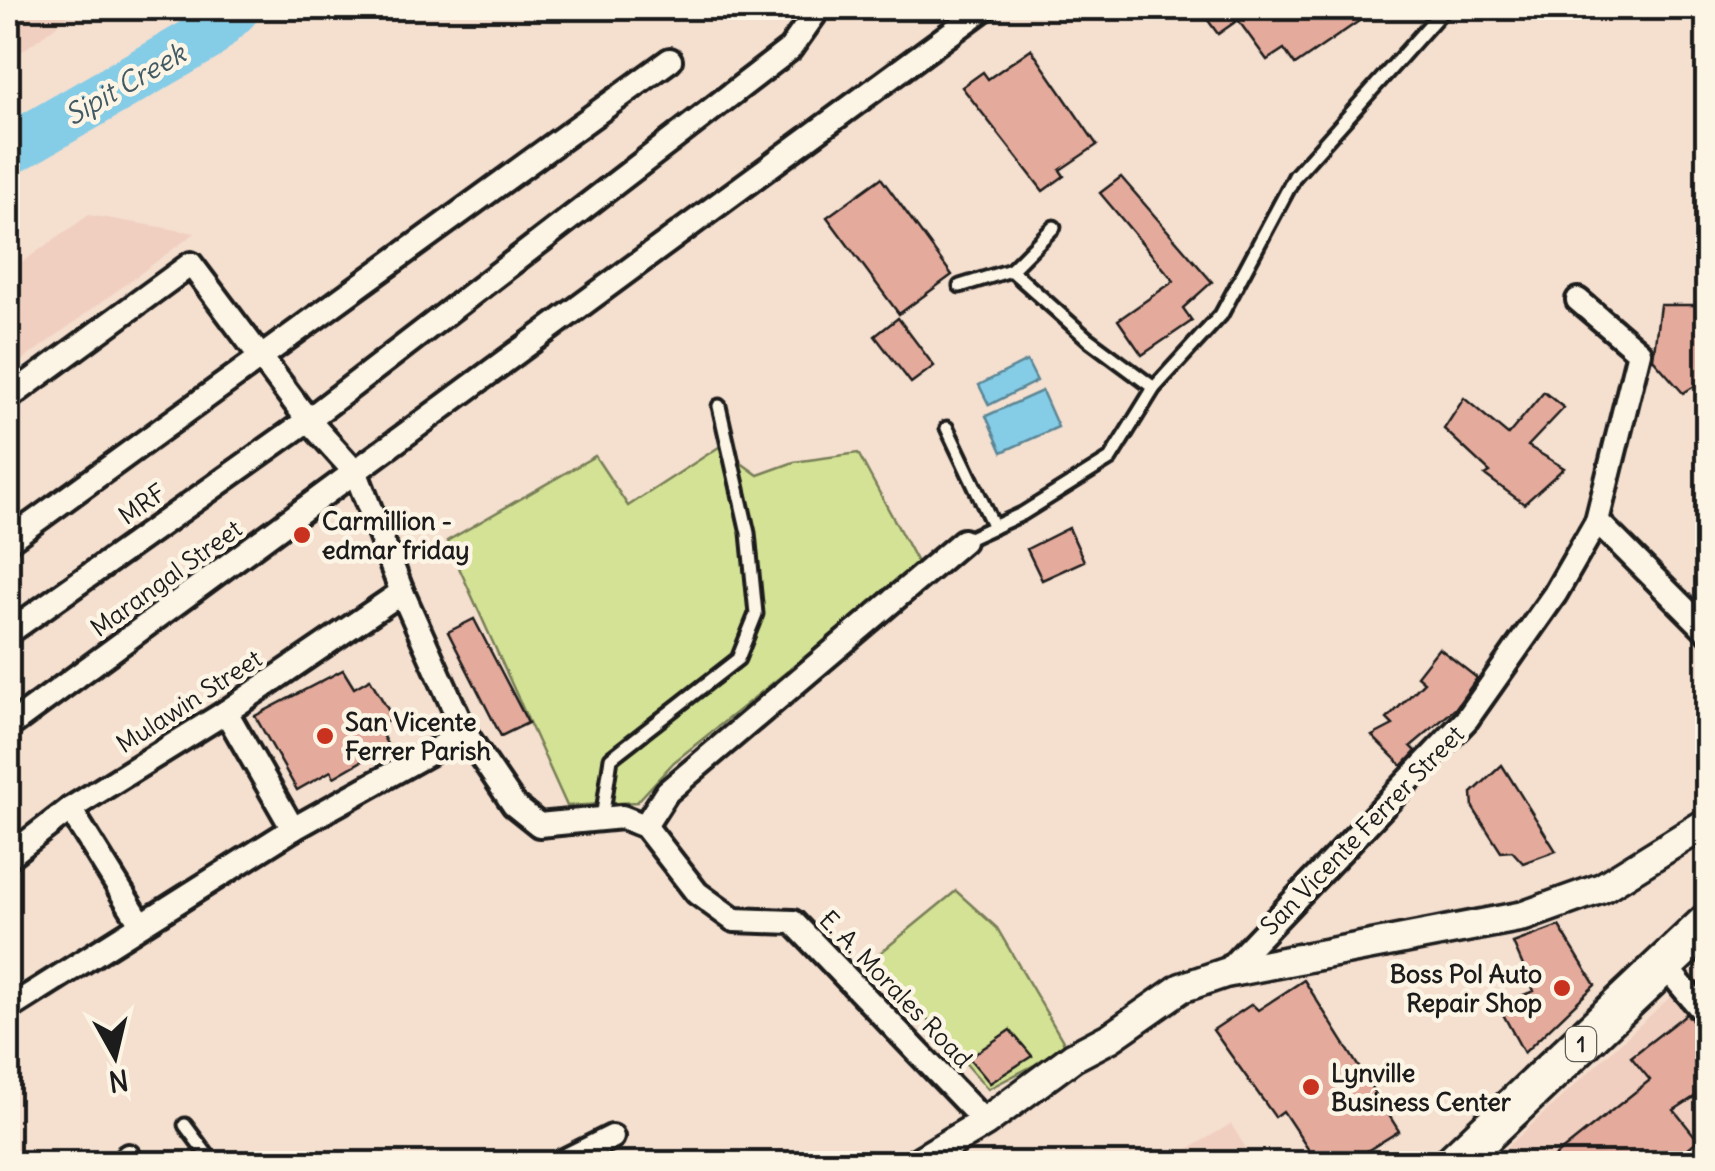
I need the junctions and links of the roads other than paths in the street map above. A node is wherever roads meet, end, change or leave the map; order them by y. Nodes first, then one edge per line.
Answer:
1 (819, 8) edge
2 (984, 8) edge
3 (1445, 8) edge
4 (670, 60) dead end
5 (1054, 227) dead end
6 (1012, 270) junction
7 (960, 286) dead end
8 (1578, 300) dead end
9 (260, 360) junction
10 (1154, 388) junction
11 (8, 398) edge
12 (719, 406) dead end
13 (308, 420) junction
14 (947, 428) dead end
15 (356, 474) junction
16 (1596, 521) junction
17 (994, 527) junction
18 (8, 541) edge
19 (962, 541) joint
20 (402, 592) junction
21 (1708, 632) edge
22 (8, 633) edge
23 (226, 712) junction
24 (8, 727) edge
25 (465, 733) junction
26 (70, 808) junction
27 (602, 819) junction
28 (1708, 822) edge
29 (645, 826) junction
30 (293, 828) junction
31 (8, 857) edge
32 (140, 922) junction
33 (1708, 922) edge
34 (1665, 966) junction
35 (1225, 973) junction
36 (8, 1010) edge
37 (1708, 1017) edge
38 (985, 1122) junction
39 (184, 1125) dead end
40 (612, 1137) dead end
41 (214, 1164) edge
42 (558, 1164) edge
43 (915, 1164) edge
44 (1453, 1164) edge

1 - 13 street, MRF
2 - 15 street, Marangal Street
3 - 10 lane
4 - 9 street
5 - 6 lane
6 - 7 lane
6 - 10 lane
8 - 16 street, San Vicente Ferrer Street
9 - 11 street
9 - 13 street
9 - 18 street
10 - 17 lane
12 - 27 lane
13 - 15 street
13 - 22 street, MRF
14 - 17 lane
15 - 20 street
15 - 24 street, Marangal Street
16 - 21 street
16 - 35 street, San Vicente Ferrer Street
17 - 19 lane
19 - 29 street
20 - 23 street, Mulawin Street
20 - 25 street
23 - 26 street, Mulawin Street
23 - 30 street
25 - 27 street
25 - 30 street
26 - 31 street, Mulawin Street
26 - 32 street
27 - 29 street
28 - 35 street
29 - 38 street, E. A. Morales Road
30 - 32 street
32 - 36 street
33 - 34 highway, 1
34 - 37 street
34 - 44 highway, 1
35 - 38 street, San Vicente Ferrer Street
38 - 43 street, San Vicente Ferrer Street
39 - 41 lane
40 - 42 street

